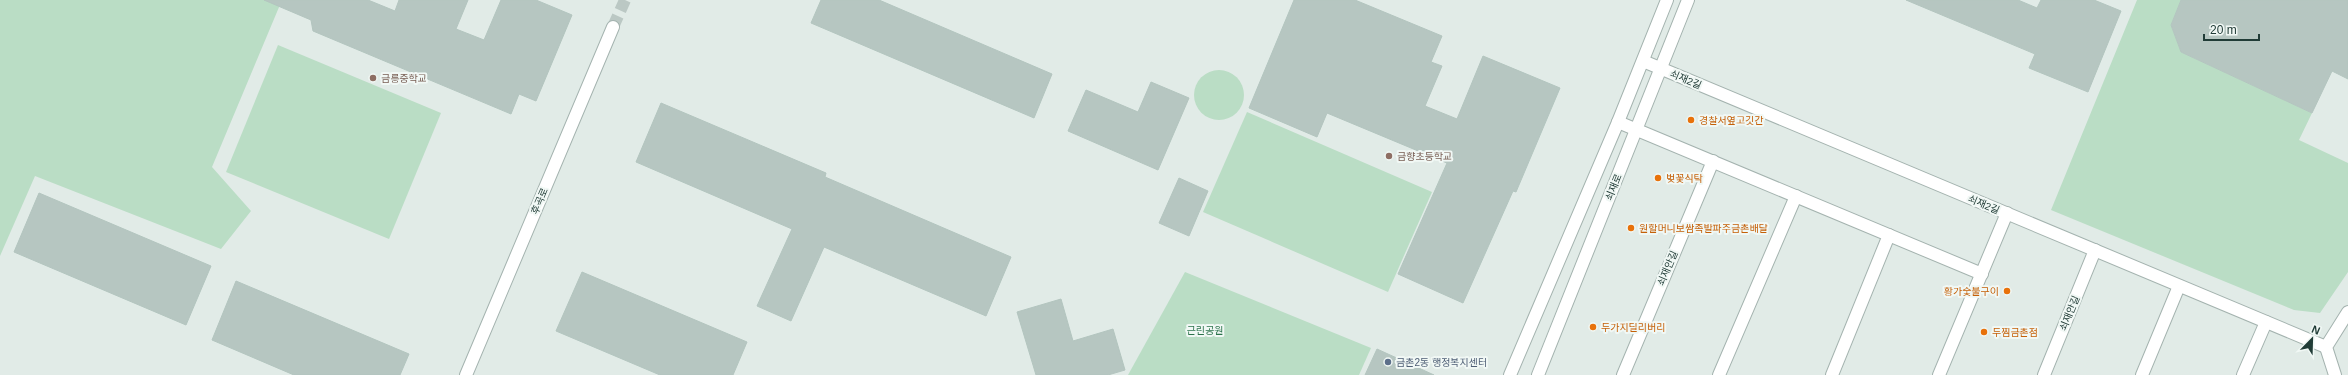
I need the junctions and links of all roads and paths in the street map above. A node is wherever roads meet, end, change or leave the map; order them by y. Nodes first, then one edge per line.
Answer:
1 (1667, 0) edge
2 (1688, 0) edge
3 (613, 27) tunnel mouth
4 (1643, 61) junction
5 (1660, 68) junction
6 (1618, 122) junction
7 (1636, 129) junction
8 (1713, 161) junction
9 (1796, 196) junction
10 (2007, 213) junction
11 (1889, 235) junction
12 (2095, 250) junction
13 (1982, 274) junction
14 (2179, 286) junction
15 (2348, 312) edge
16 (2266, 322) junction
17 (2326, 347) junction
18 (466, 375) edge
19 (1510, 375) edge
20 (1538, 375) edge
21 (1622, 375) edge
22 (1719, 375) edge
23 (1832, 375) edge
24 (1939, 375) edge
25 (2044, 375) edge
26 (2142, 375) edge
27 (2244, 375) edge
28 (2335, 375) edge

1 - 4 street
2 - 5 street, 쇠재로
3 - 18 street, 후곡로
4 - 5 street, 쇠재2길
4 - 6 street
5 - 7 street, 쇠재로
5 - 10 street, 쇠재2길
6 - 7 street
6 - 19 street
7 - 8 street
7 - 20 street, 쇠재로
8 - 9 street
8 - 21 street, 쇠재안길
9 - 11 street
9 - 22 street
10 - 12 street, 쇠재2길
10 - 13 street
11 - 13 street
11 - 23 street
12 - 14 street, 쇠재2길
12 - 25 street, 쇠재안길
13 - 24 street
14 - 16 street, 쇠재2길
14 - 26 street
15 - 17 street
16 - 17 street, 쇠재2길
16 - 27 street
17 - 28 street

